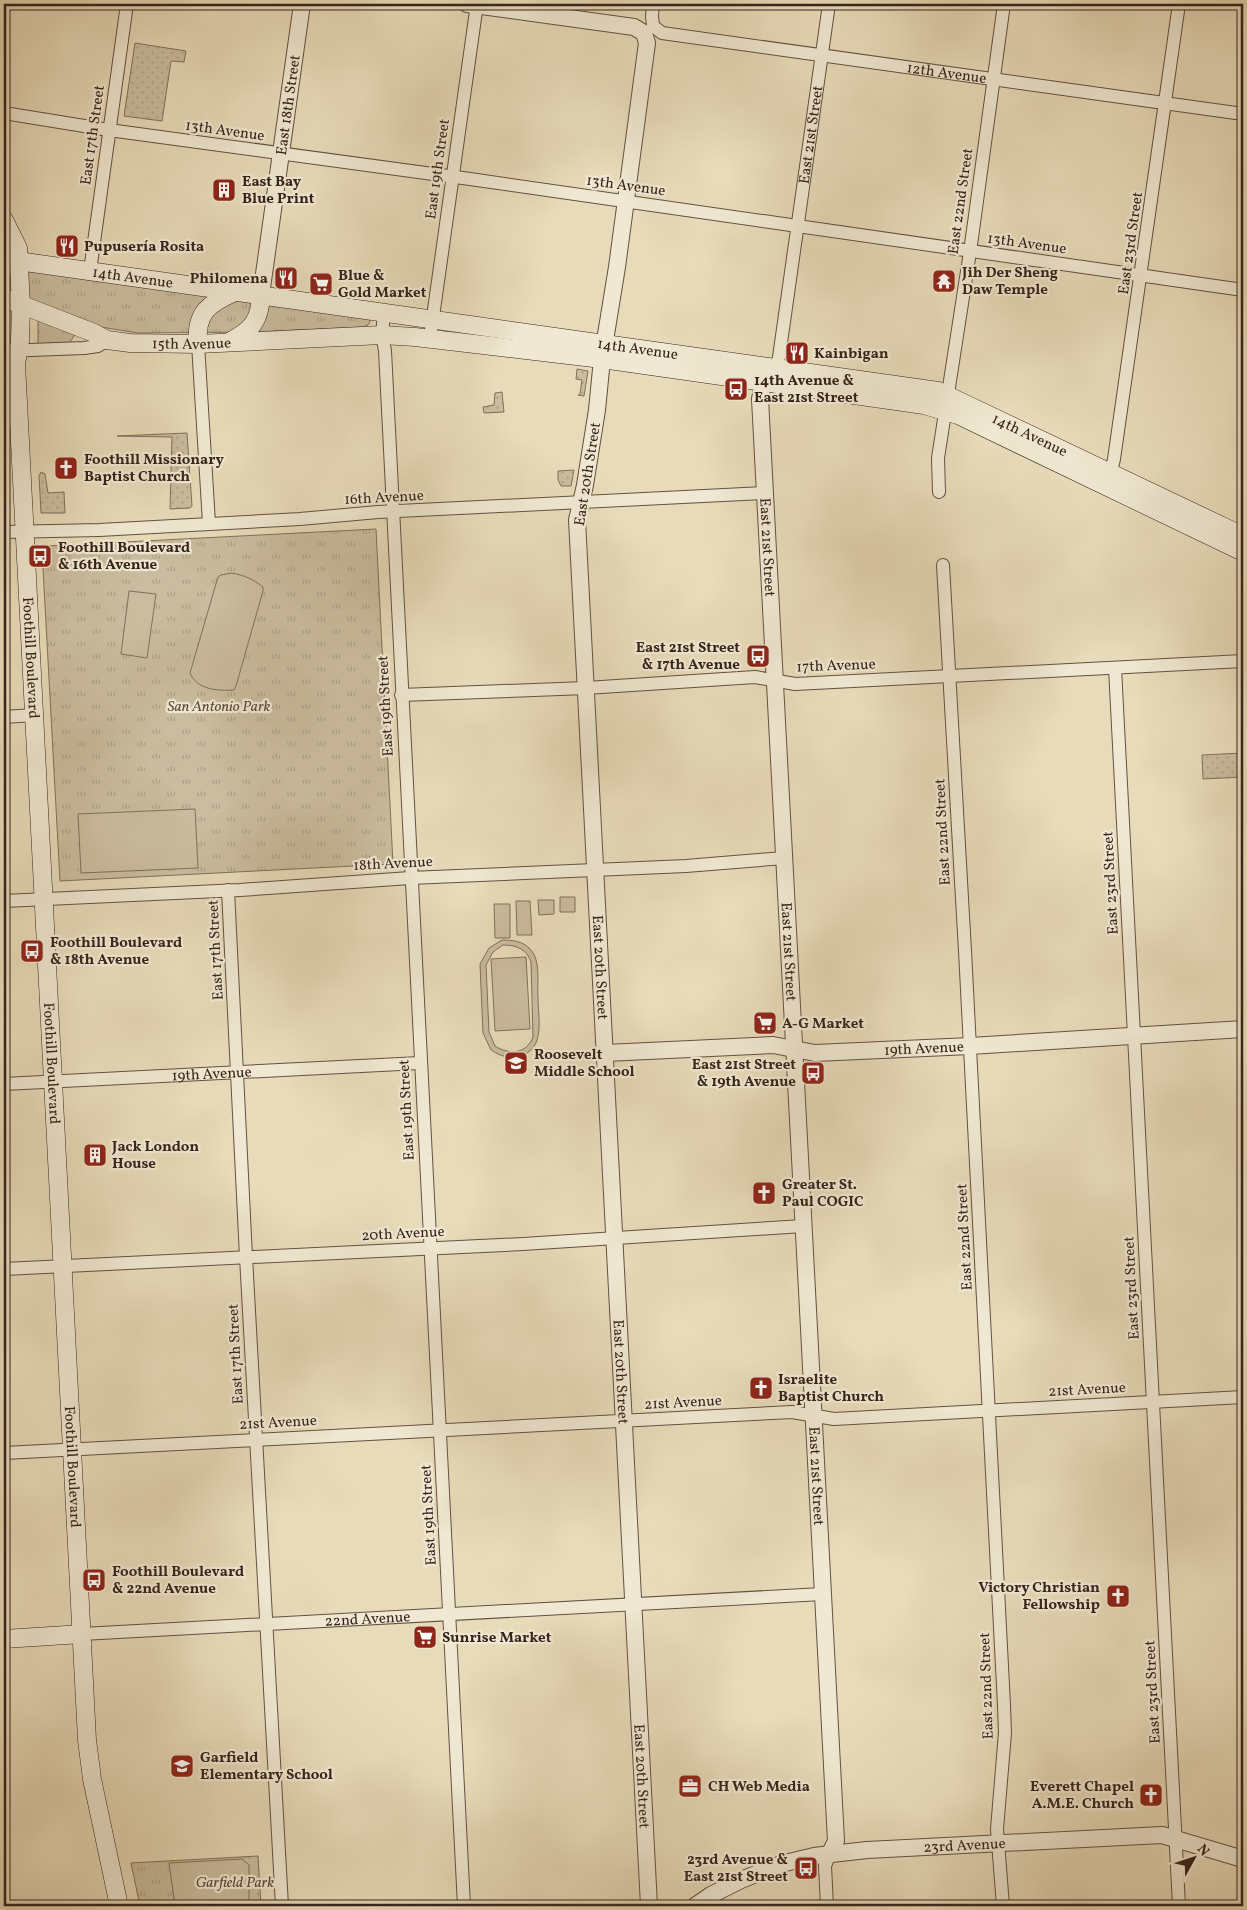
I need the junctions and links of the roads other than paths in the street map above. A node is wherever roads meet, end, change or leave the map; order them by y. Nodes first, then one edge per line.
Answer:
1 (127, 4) edge
2 (302, 4) edge
3 (474, 4) edge
4 (653, 4) edge
5 (829, 4) edge
6 (1004, 4) edge
7 (1179, 4) edge
8 (649, 30) junction
9 (822, 54) junction
10 (993, 80) junction
11 (1165, 102) junction
12 (4, 113) edge
13 (1243, 114) edge
14 (110, 130) junction
15 (280, 154) junction
16 (453, 176) junction
17 (626, 202) junction
18 (4, 220) edge
19 (796, 226) junction
20 (970, 252) junction
21 (11, 260) edge
22 (90, 271) junction
23 (1142, 274) junction
24 (1243, 290) edge
25 (236, 292) junction
26 (261, 295) junction
27 (4, 298) edge
28 (21, 305) junction
29 (384, 312) junction
30 (432, 320) junction
31 (382, 335) junction
32 (430, 338) junction
33 (107, 340) junction
34 (226, 343) junction
35 (198, 344) junction
36 (11, 351) edge
37 (603, 351) junction
38 (776, 368) junction
39 (766, 382) junction
40 (947, 403) junction
41 (1109, 480) junction
42 (939, 492) dead end
43 (766, 493) junction
44 (581, 503) junction
45 (392, 512) junction
46 (209, 523) junction
47 (25, 531) junction
48 (4, 532) edge
49 (1243, 536) edge
50 (1243, 552) edge
51 (944, 565) dead end
52 (1243, 661) edge
53 (1115, 668) junction
54 (950, 676) junction
55 (776, 680) junction
56 (586, 688) junction
57 (401, 695) junction
58 (34, 715) junction
59 (4, 717) edge
60 (784, 858) junction
61 (594, 869) junction
62 (410, 878) junction
63 (228, 890) junction
64 (44, 898) junction
65 (4, 901) edge
66 (1243, 1029) edge
67 (1134, 1036) junction
68 (970, 1046) junction
69 (795, 1049) junction
70 (606, 1053) junction
71 (420, 1063) junction
72 (238, 1073) junction
73 (53, 1082) junction
74 (4, 1084) edge
75 (803, 1226) junction
76 (614, 1238) junction
77 (430, 1247) junction
78 (246, 1257) junction
79 (63, 1265) junction
80 (4, 1269) edge
81 (1243, 1397) edge
82 (1153, 1402) junction
83 (989, 1411) junction
84 (813, 1416) junction
85 (623, 1421) junction
86 (440, 1431) junction
87 (256, 1440) junction
88 (72, 1449) junction
89 (4, 1453) edge
90 (822, 1594) junction
91 (632, 1605) junction
92 (448, 1613) junction
93 (266, 1623) junction
94 (82, 1634) junction
95 (4, 1638) edge
96 (1176, 1839) junction
97 (999, 1843) junction
98 (830, 1853) junction
99 (1243, 1859) edge
100 (119, 1906) edge
101 (282, 1906) edge
102 (464, 1906) edge
103 (649, 1906) edge
104 (695, 1906) edge
105 (827, 1906) edge
106 (1003, 1906) edge
107 (1179, 1906) edge

1 - 14 street, East 17th Street
2 - 15 street, East 18th Street
3 - 8 street, 12th Avenue
3 - 16 street, East 19th Street
4 - 8 street, East 20th Street
5 - 9 street, East 21st Street
6 - 10 street, East 22nd Street
7 - 11 street, East 23rd Street
8 - 9 street, 12th Avenue
8 - 17 street, East 20th Street
9 - 10 street, 12th Avenue
9 - 19 street, East 21st Street
10 - 11 street, 12th Avenue
10 - 20 street, East 22nd Street
11 - 13 street, 12th Avenue
11 - 23 street, East 23rd Street
12 - 14 street, 13th Avenue
14 - 15 street, 13th Avenue
14 - 22 street, East 17th Street
15 - 16 street, 13th Avenue
15 - 26 street, East 18th Street
16 - 17 street, 13th Avenue
16 - 30 street, East 19th Street
17 - 19 street, 13th Avenue
17 - 37 street, East 20th Street
18 - 21 main road, Foothill Boulevard
19 - 20 street, 13th Avenue
19 - 38 street, East 21st Street
20 - 23 street, 13th Avenue
20 - 40 street, East 22nd Street
21 - 22 main road, 14th Avenue
21 - 28 main road, Foothill Boulevard
22 - 25 main road, 14th Avenue
23 - 24 street, 13th Avenue
23 - 41 street, East 23rd Street
25 - 26 main road, 14th Avenue
25 - 35 main road
26 - 29 main road, 14th Avenue
26 - 34 main road
27 - 28 main road
28 - 33 main road
28 - 36 main road, Foothill Boulevard
29 - 30 main road, 14th Avenue
29 - 31 street, East 19th Street
30 - 32 street, East 19th Street
30 - 37 main road, 14th Avenue
31 - 32 main road, 14th Avenue
31 - 34 main road, 15th Avenue
31 - 45 street, East 19th Street
32 - 37 main road, 14th Avenue
33 - 35 main road, 15th Avenue
33 - 36 street, 15th Avenue
34 - 35 main road, 15th Avenue
35 - 46 street
36 - 47 main road, Foothill Boulevard
37 - 38 main road, 14th Avenue
37 - 39 main road, 14th Avenue
37 - 44 street, East 20th Street
38 - 39 street, East 21st Street
38 - 40 main road, 14th Avenue
39 - 40 main road, 14th Avenue
39 - 43 street, East 21st Street
40 - 41 main road, 14th Avenue
40 - 42 street, East 22nd Street
41 - 49 main road, 14th Avenue
41 - 50 main road, 14th Avenue
43 - 44 street, 16th Avenue
43 - 55 street, East 21st Street
44 - 45 street, 16th Avenue
44 - 56 street, East 20th Street
45 - 46 street, 16th Avenue
45 - 57 street, East 19th Street
46 - 47 street, 16th Avenue
47 - 48 street, 16th Avenue
47 - 58 main road, Foothill Boulevard
51 - 54 street, East 22nd Street
52 - 53 street, 17th Avenue
53 - 54 street, 17th Avenue
53 - 67 street, East 23rd Street
54 - 55 street, 17th Avenue
54 - 68 street, East 22nd Street
55 - 56 street, 17th Avenue
55 - 60 street, East 21st Street
56 - 57 street, 17th Avenue
56 - 61 street, East 20th Street
57 - 62 street, East 19th Street
58 - 59 street
58 - 64 main road, Foothill Boulevard
60 - 61 street, 18th Avenue
60 - 69 street, East 21st Street
61 - 62 street, 18th Avenue
61 - 70 street, East 20th Street
62 - 63 street, 18th Avenue
62 - 71 street, East 19th Street
63 - 64 street, 18th Avenue
63 - 72 street, East 17th Street
64 - 65 street, 18th Avenue
64 - 73 main road, Foothill Boulevard
66 - 67 street, 19th Avenue
67 - 68 street, 19th Avenue
67 - 82 street, East 23rd Street
68 - 69 street, 19th Avenue
68 - 83 street, East 22nd Street
69 - 70 street, 19th Avenue
69 - 75 street, East 21st Street
70 - 76 street, East 20th Street
71 - 72 street, 19th Avenue
71 - 77 street, East 19th Street
72 - 73 street, 19th Avenue
72 - 78 street, East 17th Street
73 - 74 street, 19th Avenue
73 - 79 main road, Foothill Boulevard
75 - 76 street, 20th Avenue
75 - 84 street, East 21st Street
76 - 77 street, 20th Avenue
76 - 85 street, East 20th Street
77 - 78 street, 20th Avenue
77 - 86 street, East 19th Street
78 - 79 street, 20th Avenue
78 - 87 street, East 17th Street
79 - 80 street, 20th Avenue
79 - 88 main road, Foothill Boulevard
81 - 82 street, 21st Avenue
82 - 83 street, 21st Avenue
82 - 96 street, East 23rd Street
83 - 84 street, 21st Avenue
83 - 97 street, East 22nd Street
84 - 85 street, 21st Avenue
84 - 90 street, East 21st Street
85 - 86 street, 21st Avenue
85 - 91 street, East 20th Street
86 - 87 street, 21st Avenue
86 - 92 street, East 19th Street
87 - 88 street, 21st Avenue
87 - 93 street, East 17th Street
88 - 89 street, 21st Avenue
88 - 94 main road, Foothill Boulevard
90 - 91 street, 22nd Avenue
90 - 98 street, East 21st Street
91 - 92 street, 22nd Avenue
91 - 103 street, East 20th Street
92 - 93 street, 22nd Avenue
92 - 102 street, East 19th Street
93 - 94 street, 22nd Avenue
93 - 101 street, East 17th Street
94 - 95 main road, 22nd Avenue
94 - 100 main road, Foothill Boulevard
96 - 97 street, 23rd Avenue
96 - 99 street, 23rd Avenue
96 - 107 street, East 23rd Street
97 - 98 street, 23rd Avenue
97 - 106 street, East 22nd Street
98 - 104 street, 23rd Avenue
98 - 105 street, East 21st Street

